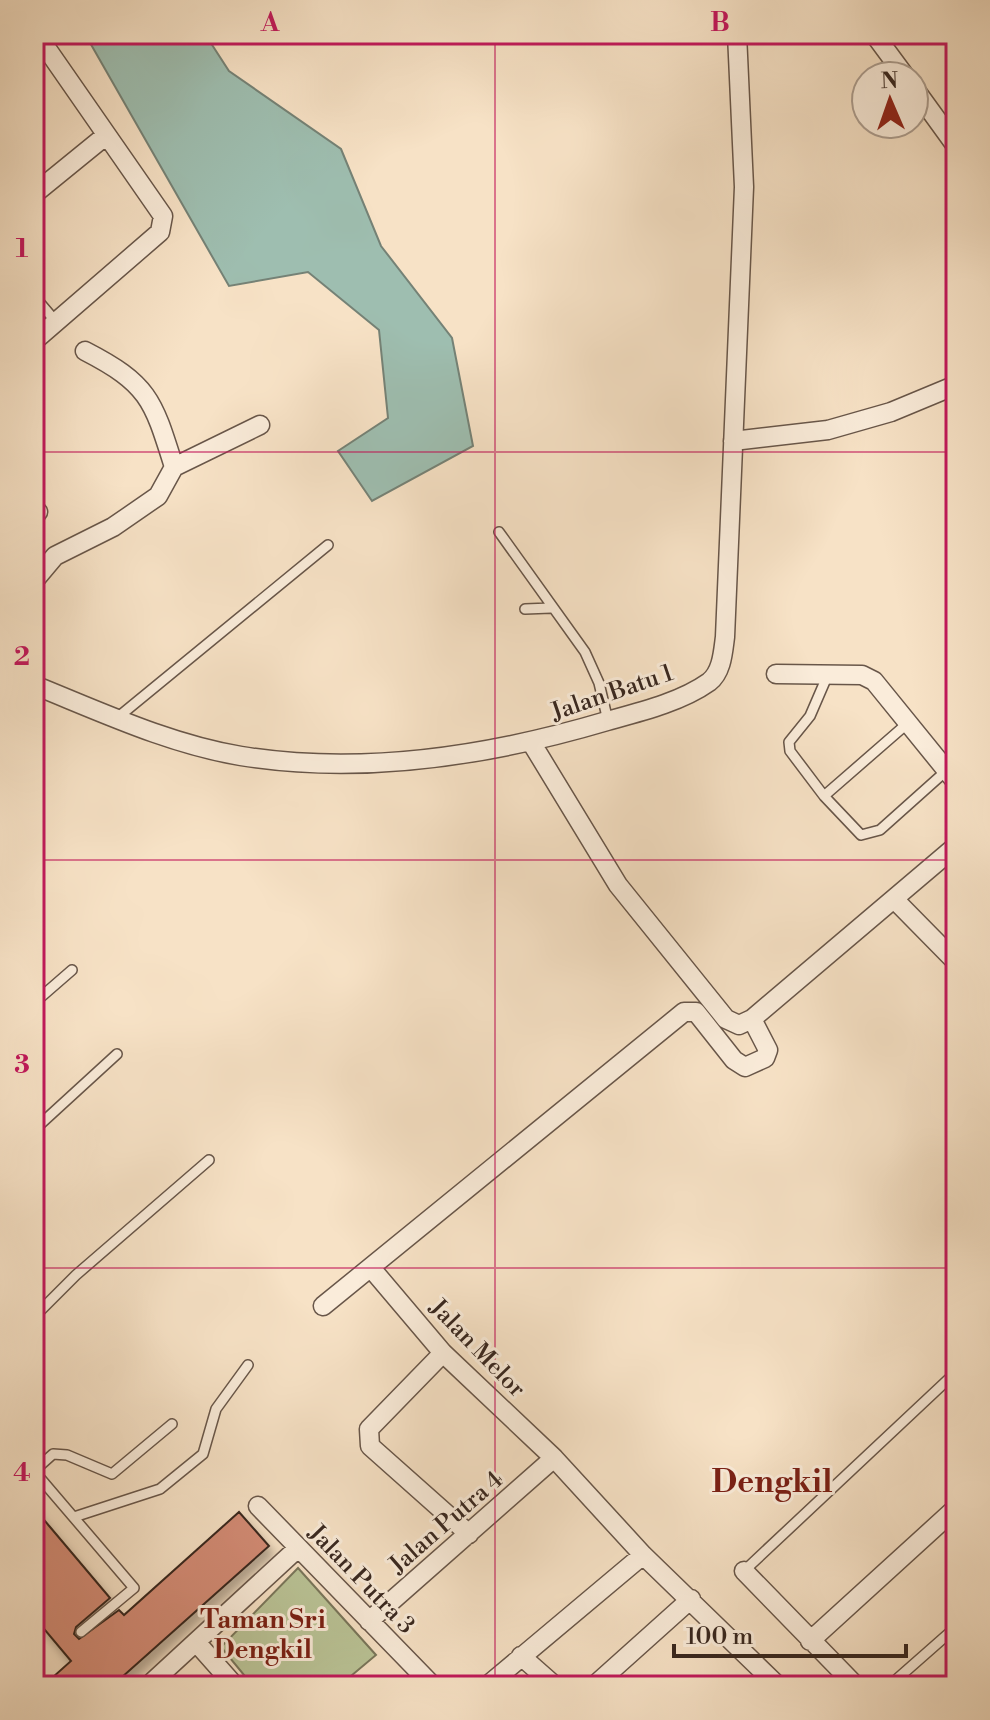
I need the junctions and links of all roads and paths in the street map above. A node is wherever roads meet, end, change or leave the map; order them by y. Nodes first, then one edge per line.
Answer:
1 (737, 34) edge
2 (874, 34) edge
3 (40, 49) edge
4 (893, 60) edge
5 (930, 110) edge
6 (104, 137) junction
7 (956, 146) edge
8 (34, 194) edge
9 (34, 296) edge
10 (57, 323) junction
11 (34, 341) edge
12 (85, 351) dead end
13 (956, 385) edge
14 (260, 425) dead end
15 (733, 441) junction
16 (174, 467) junction
17 (499, 532) dead end
18 (328, 545) dead end
19 (34, 581) edge
20 (551, 608) junction
21 (525, 609) dead end
22 (829, 672) junction
23 (776, 674) dead end
24 (34, 686) edge
25 (117, 718) junction
26 (608, 721) junction
27 (909, 722) junction
28 (531, 742) junction
29 (953, 778) edge
30 (824, 796) junction
31 (956, 846) edge
32 (894, 899) junction
33 (956, 962) edge
34 (72, 970) dead end
35 (34, 1003) edge
36 (752, 1019) junction
37 (117, 1054) dead end
38 (34, 1130) edge
39 (209, 1160) dead end
40 (371, 1268) junction
41 (323, 1306) dead end
42 (34, 1317) edge
43 (443, 1353) junction
44 (248, 1365) dead end
45 (956, 1372) edge
46 (172, 1424) dead end
47 (554, 1458) junction
48 (34, 1470) edge
49 (258, 1506) dead end
50 (74, 1517) junction
51 (953, 1518) edge
52 (469, 1534) junction
53 (298, 1548) junction
54 (643, 1555) junction
55 (744, 1571) joint
56 (691, 1599) junction
57 (369, 1621) junction
58 (956, 1627) edge
59 (81, 1632) dead end
60 (810, 1641) junction
61 (196, 1642) junction
62 (521, 1656) junction
63 (148, 1686) edge
64 (235, 1686) edge
65 (433, 1686) edge
66 (487, 1686) edge
67 (555, 1686) edge
68 (594, 1686) edge
69 (778, 1686) edge
70 (856, 1686) edge
71 (889, 1686) edge

1 - 15 street, Jalan Batu 1
2 - 4 street
3 - 6 street
5 - 7 street
6 - 8 street
6 - 10 street
9 - 10 lane
10 - 11 street
12 - 16 street
13 - 15 street
14 - 16 street
15 - 26 street, Jalan Batu 1
16 - 19 street
17 - 20 lane
18 - 25 lane
20 - 21 lane
20 - 26 lane
22 - 23 street
22 - 27 street
22 - 30 lane
24 - 25 street, Jalan Batu 1
25 - 28 street, Jalan Batu 1
26 - 28 street, Jalan Batu 1
27 - 29 street
27 - 30 lane
28 - 36 street
29 - 30 lane
31 - 32 street
32 - 33 street
32 - 36 street
34 - 35 lane
36 - 40 street
37 - 38 lane
39 - 42 lane
40 - 41 street
40 - 43 street, Jalan Melor
43 - 47 street, Jalan Melor
43 - 52 street
44 - 50 lane
45 - 55 lane
46 - 48 lane
47 - 52 street, Jalan Putra 4
47 - 54 street, Jalan Melor
48 - 50 lane
49 - 53 street, Jalan Putra 3
50 - 59 lane
51 - 60 street
52 - 57 street, Jalan Putra 4
53 - 57 street, Jalan Putra 3
53 - 61 street
54 - 56 street, Jalan Melor
54 - 62 street
55 - 60 street
56 - 68 street
56 - 69 street, Jalan Melor
57 - 65 street, Jalan Putra 3
58 - 71 lane
60 - 70 street
61 - 63 street
61 - 64 street
62 - 66 street
62 - 67 street

